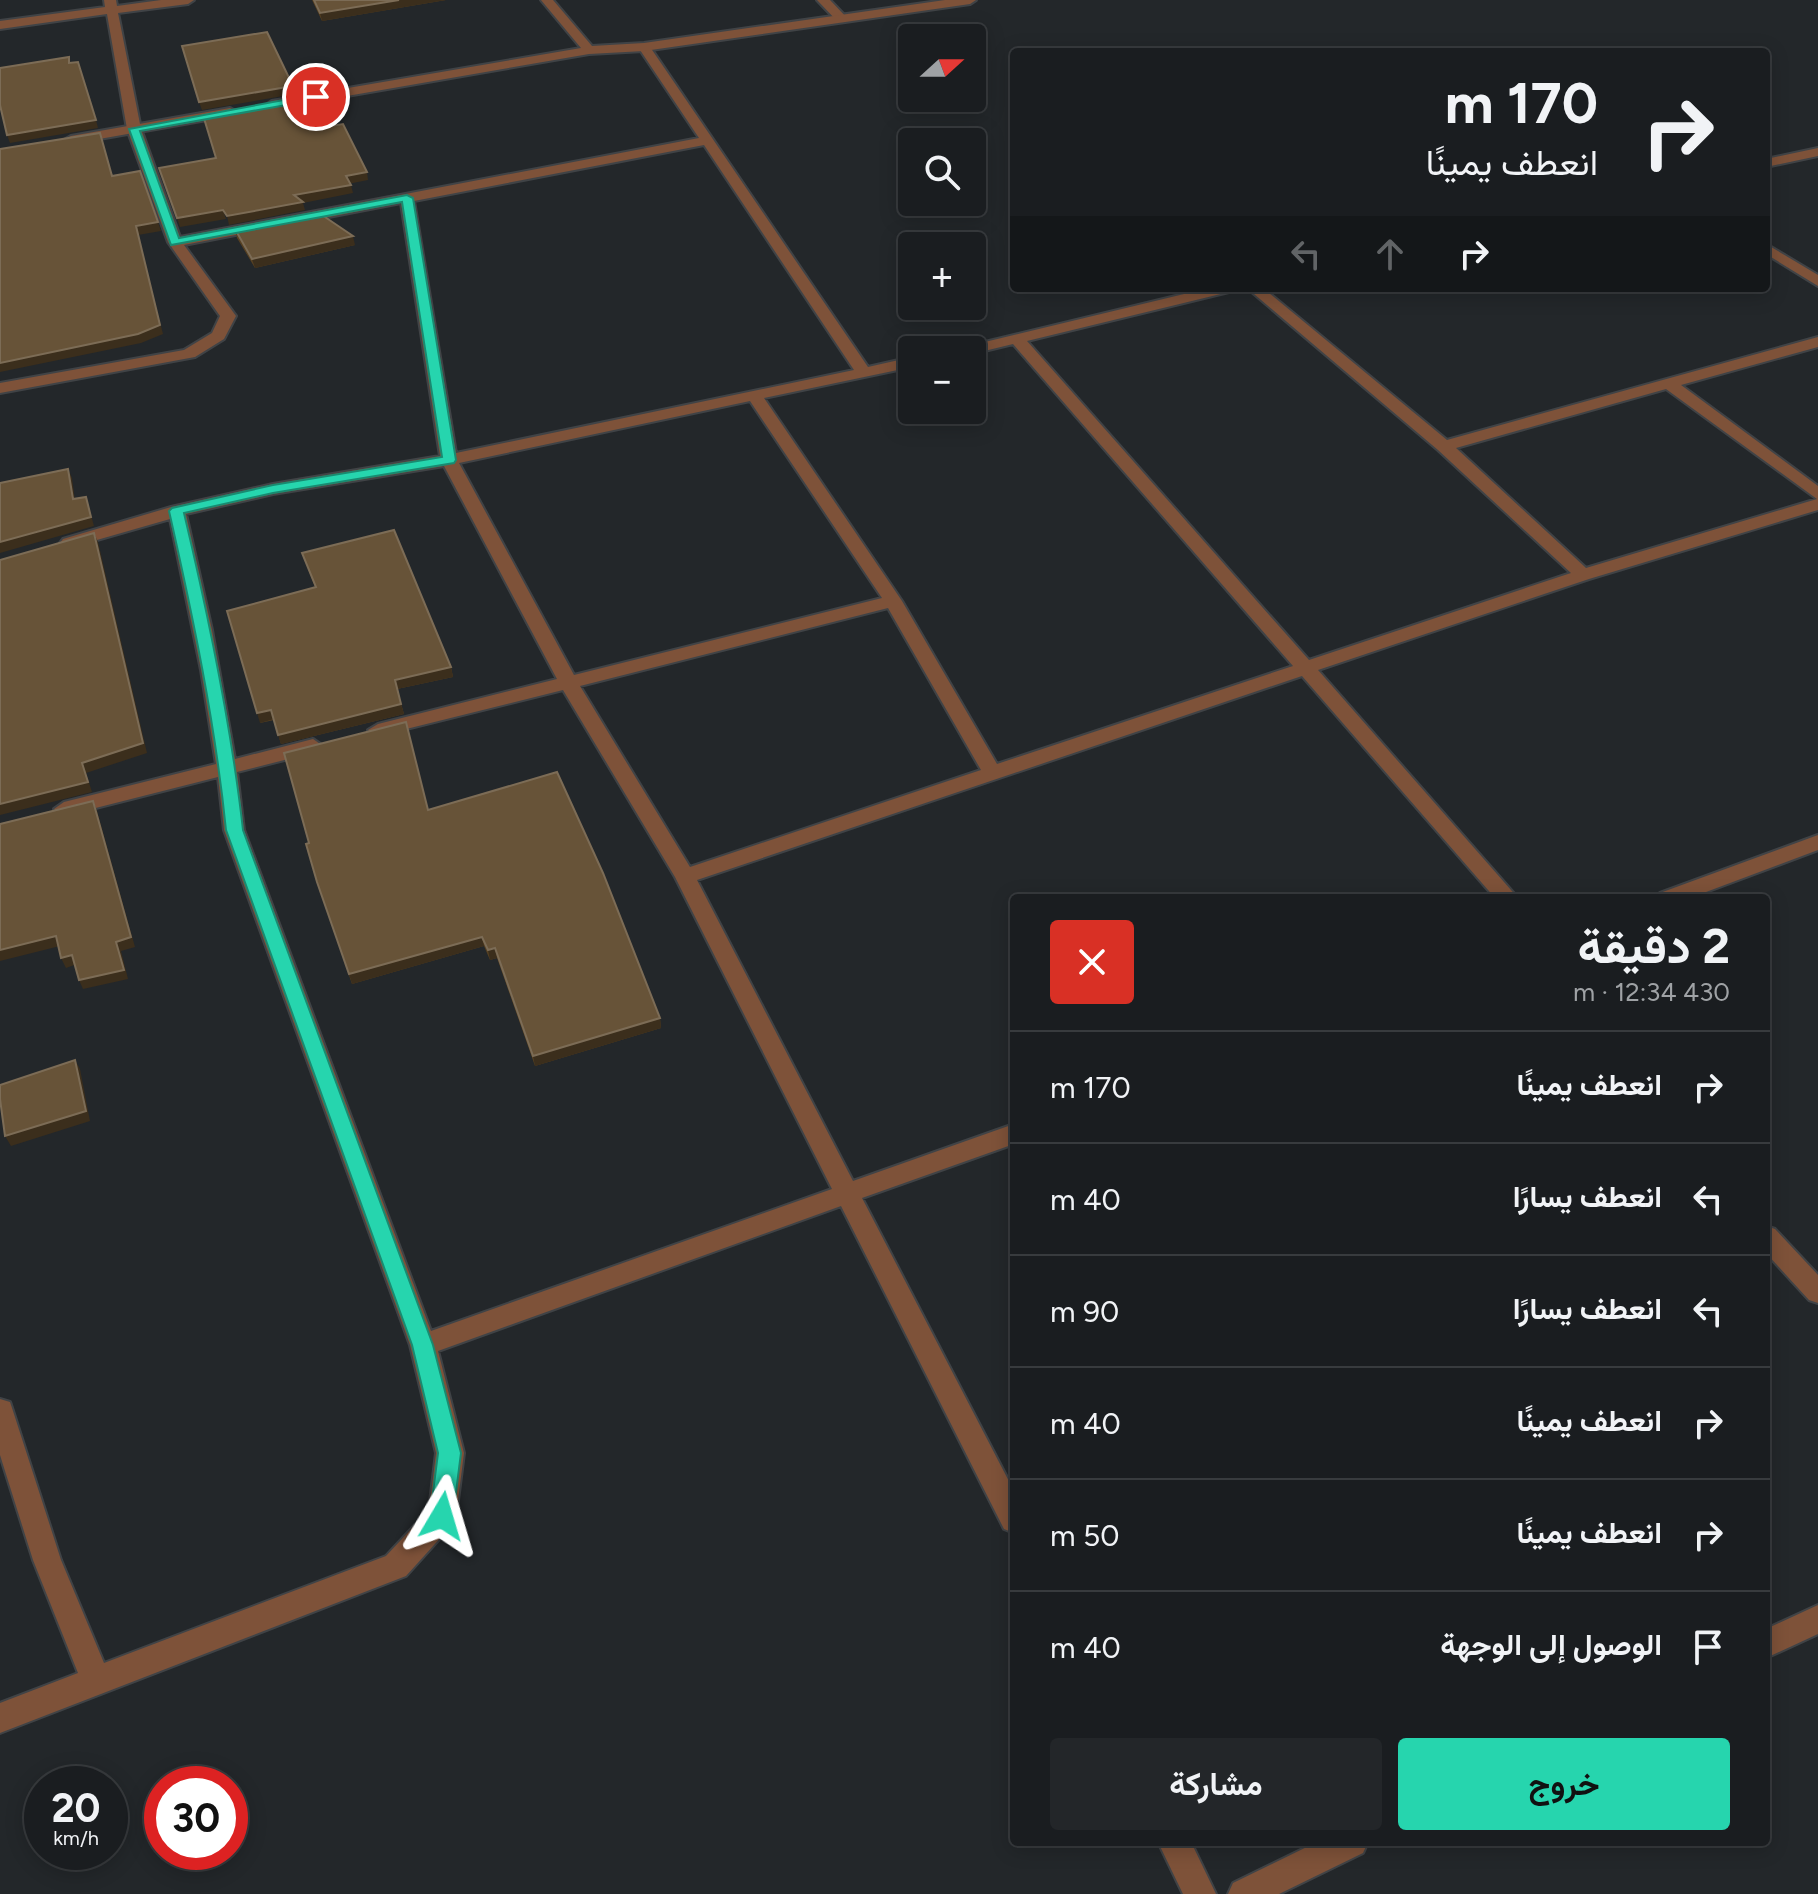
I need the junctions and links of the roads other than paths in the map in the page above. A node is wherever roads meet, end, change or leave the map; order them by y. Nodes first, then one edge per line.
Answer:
1 (188, 0) edge
2 (547, 0) edge
3 (823, 0) edge
4 (970, 0) edge
5 (111, 5) edge
6 (842, 19) junction
7 (0, 25) edge
8 (644, 47) junction
9 (589, 50) junction
10 (260, 107) edge
11 (244, 110) edge
12 (134, 129) junction
13 (706, 141) junction
14 (60, 142) edge
15 (1818, 152) edge
16 (1770, 162) edge
17 (407, 198) junction
18 (175, 242) junction
19 (1770, 251) edge
20 (1818, 282) edge
21 (1211, 292) edge
22 (1259, 292) edge
23 (1017, 339) junction
24 (1818, 342) edge
25 (986, 346) edge
26 (898, 365) edge
27 (864, 373) junction
28 (1668, 383) junction
29 (0, 388) edge
30 (755, 396) junction
31 (1444, 446) junction
32 (449, 460) junction
33 (1818, 494) edge
34 (1818, 504) edge
35 (177, 511) junction
36 (56, 546) edge
37 (1583, 575) junction
38 (893, 601) junction
39 (1306, 669) junction
40 (568, 682) junction
41 (228, 768) junction
42 (993, 774) junction
43 (46, 813) edge
44 (1818, 842) edge
45 (685, 876) junction
46 (1503, 894) edge
47 (1679, 894) edge
48 (1010, 1135) edge
49 (847, 1194) junction
50 (1770, 1240) edge
51 (1818, 1292) edge
52 (423, 1345) junction
53 (0, 1411) edge
54 (1010, 1512) edge
55 (1818, 1619) edge
56 (1770, 1642) edge
57 (97, 1683) junction
58 (0, 1718) edge
59 (1176, 1846) edge
60 (1344, 1846) edge
61 (1200, 1894) edge
62 (1244, 1894) edge

1 - 5 street
2 - 9 street
3 - 6 street
4 - 6 street
5 - 7 street
5 - 12 street
6 - 8 street
8 - 9 street
8 - 13 street
9 - 10 street
11 - 12 street
12 - 14 street
12 - 18 street
13 - 17 street
13 - 27 street
15 - 16 street
17 - 18 street
17 - 32 street
18 - 29 street
19 - 20 street
21 - 23 street
22 - 31 street
23 - 25 street
23 - 39 street
24 - 28 street
26 - 27 street
27 - 30 street
28 - 31 street
28 - 33 street
30 - 32 street
30 - 38 street
31 - 37 street
32 - 35 street
32 - 40 street
34 - 37 street
35 - 36 street
35 - 41 street
37 - 39 street
38 - 40 street
38 - 42 street
39 - 42 street
39 - 46 street
40 - 41 street
40 - 45 street
41 - 43 street
41 - 52 street
42 - 45 street
44 - 47 street
45 - 49 street
48 - 49 street
49 - 52 street
49 - 54 street
50 - 51 street
52 - 57 street
53 - 57 street
55 - 56 street
57 - 58 street
59 - 61 street
60 - 62 street

